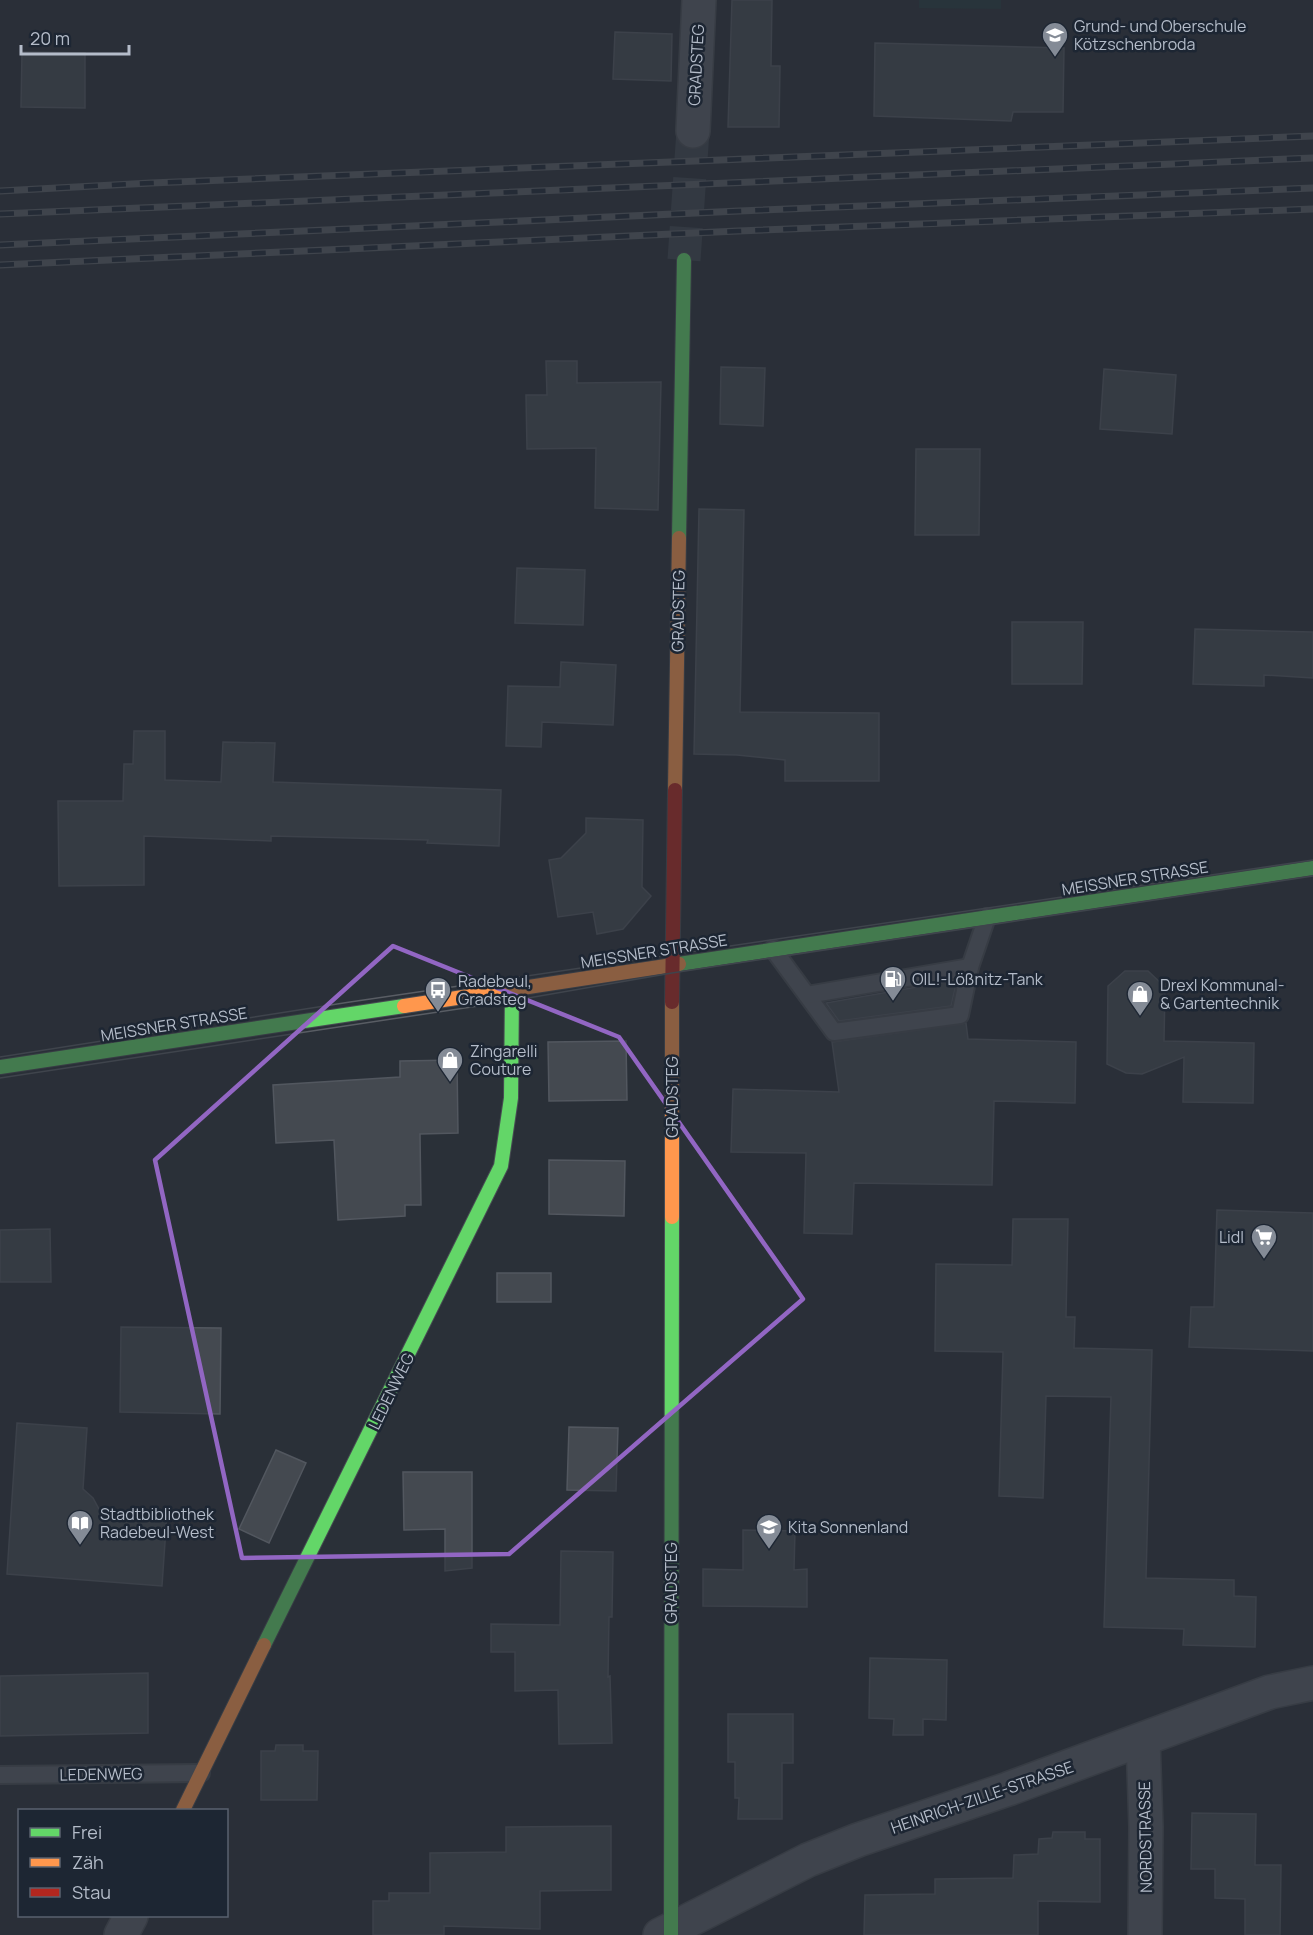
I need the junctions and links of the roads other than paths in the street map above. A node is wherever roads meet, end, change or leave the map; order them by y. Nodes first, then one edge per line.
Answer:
1 (699, 0) edge
2 (693, 130) tunnel mouth
3 (684, 260) tunnel mouth
4 (1313, 868) edge
5 (987, 917) junction
6 (773, 949) junction
7 (673, 964) junction
8 (970, 967) junction
9 (512, 990) junction
10 (807, 995) junction
11 (0, 1067) edge
12 (1313, 1683) edge
13 (1143, 1740) junction
14 (201, 1773) junction
15 (0, 1775) edge
16 (183, 1809) edge
17 (130, 1917) edge
18 (667, 1933) edge
19 (121, 1935) edge
20 (1145, 1935) edge

1 - 2 street, GRADSTEG
3 - 7 street, GRADSTEG
4 - 5 street, MEISSNER STRASSE
5 - 6 street, MEISSNER STRASSE
5 - 8 lane
6 - 7 street, MEISSNER STRASSE
6 - 10 lane
7 - 9 street, MEISSNER STRASSE
7 - 18 street, GRADSTEG
8 - 10 lane
8 - 10 lane
9 - 11 street, MEISSNER STRASSE
9 - 14 street, LEDENWEG
12 - 13 street, HEINRICH-ZILLE-STRASSE
13 - 18 street, HEINRICH-ZILLE-STRASSE
13 - 20 street, NORDSTRASSE
14 - 15 lane, LEDENWEG
14 - 16 street, LEDENWEG
17 - 19 street

